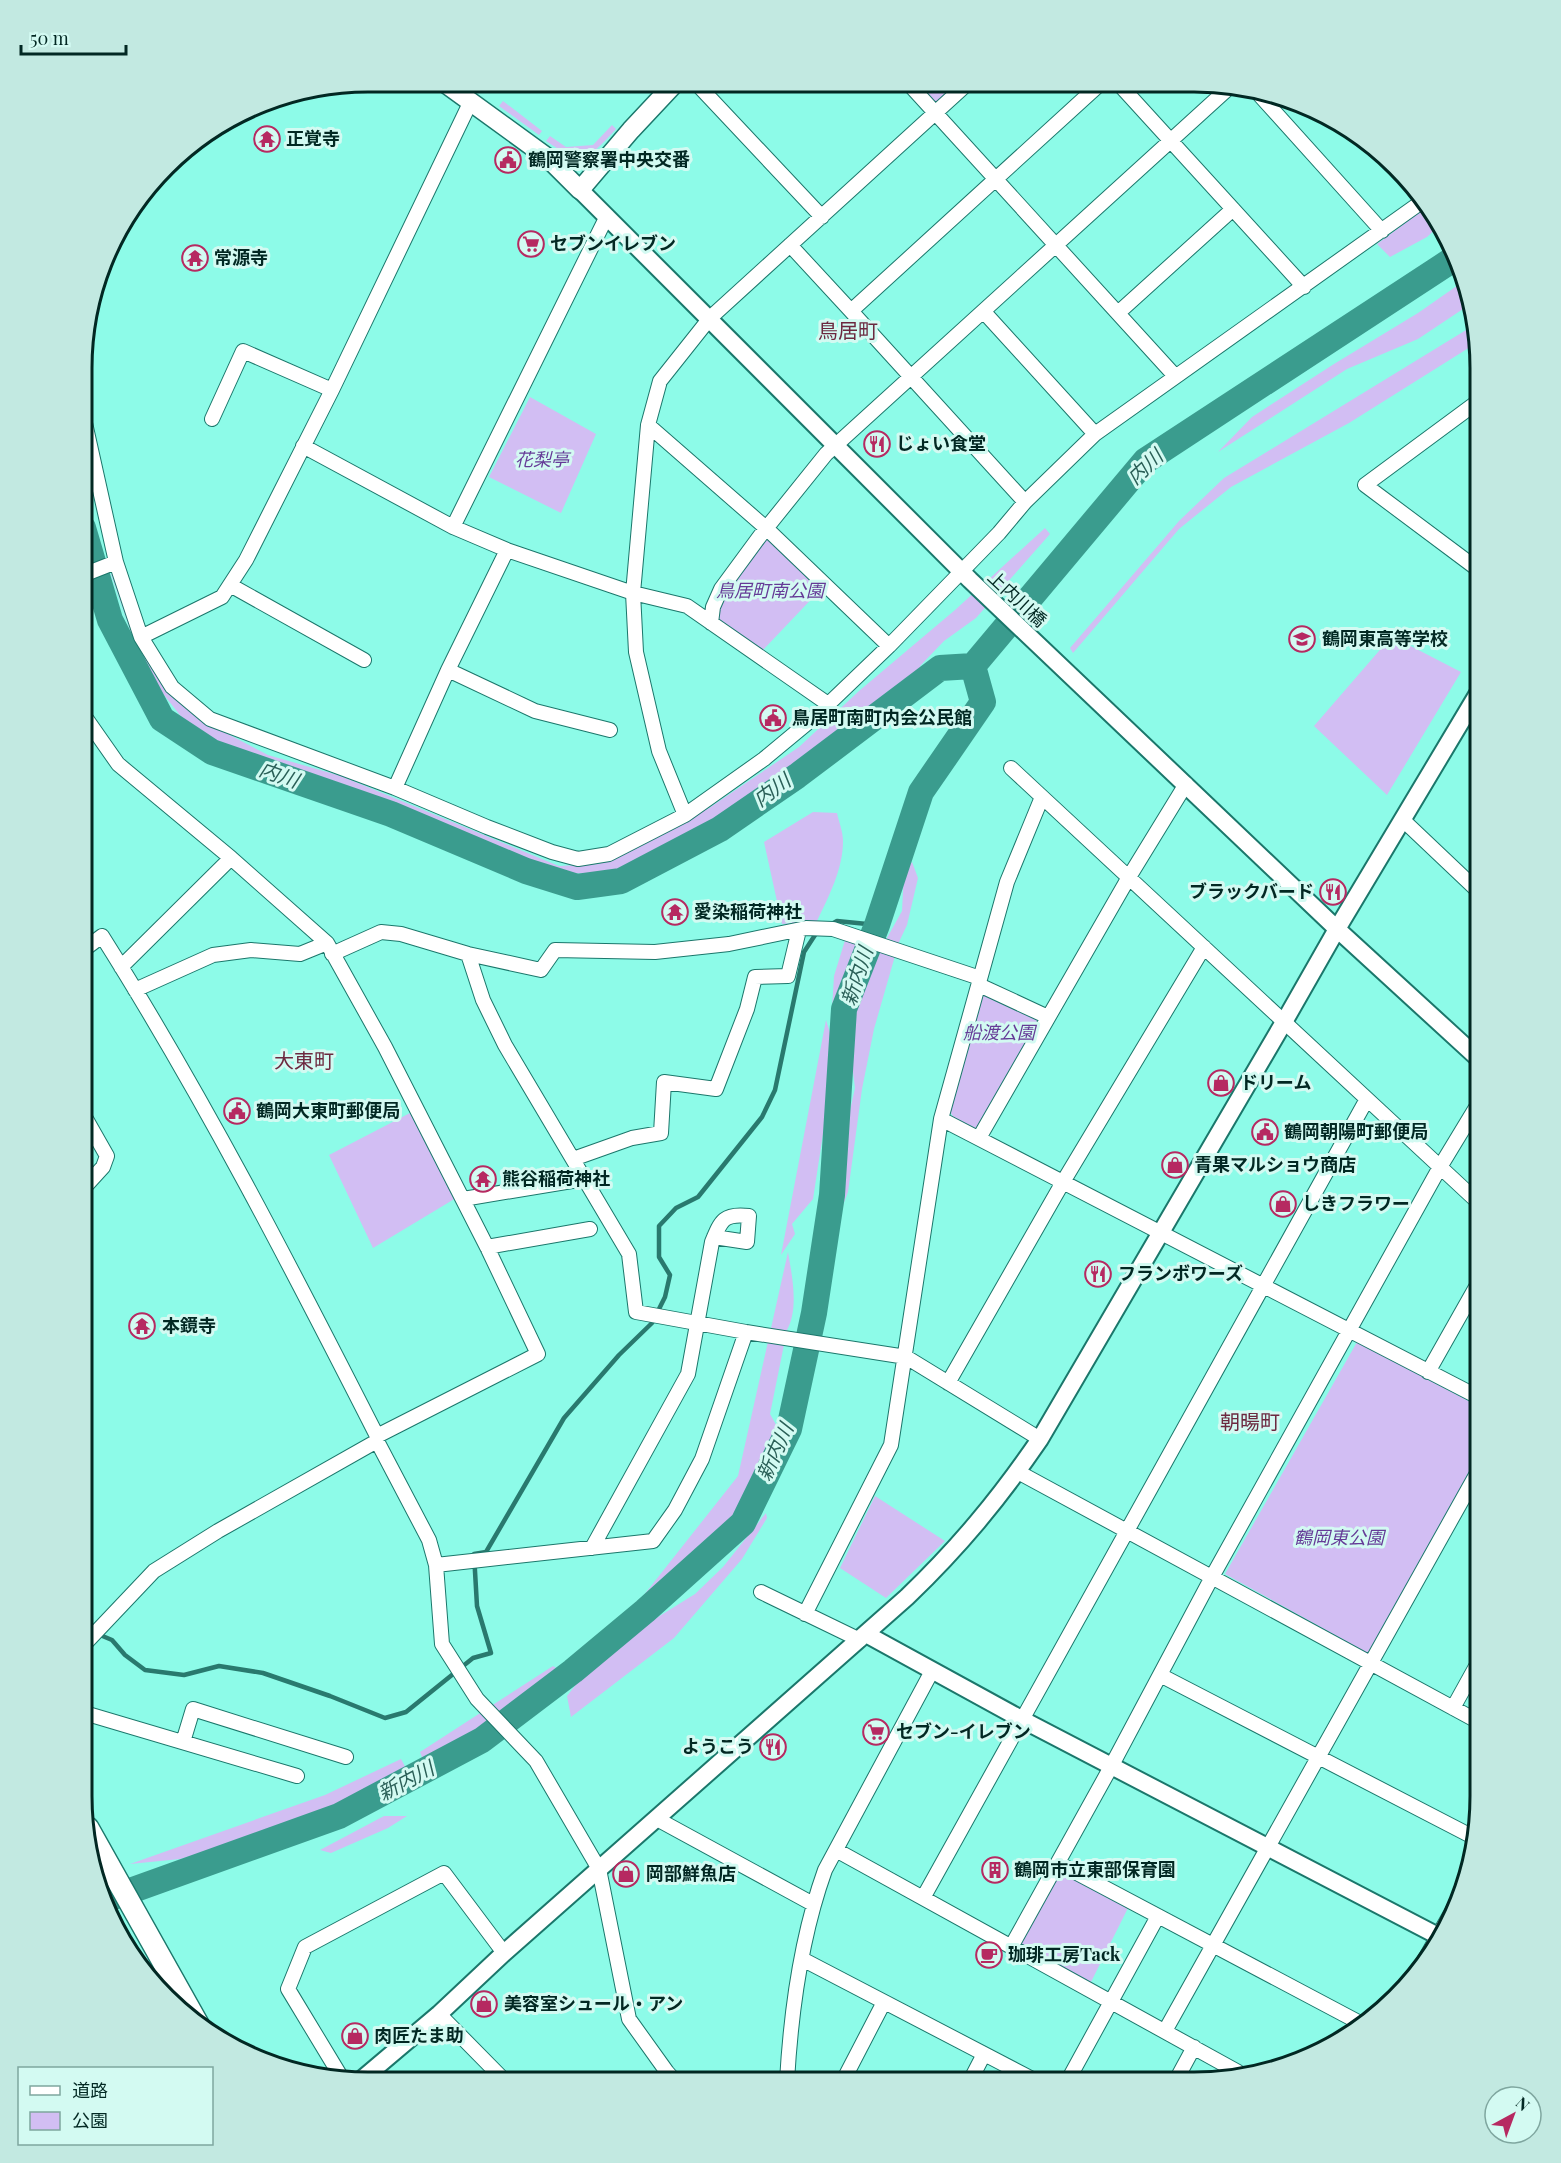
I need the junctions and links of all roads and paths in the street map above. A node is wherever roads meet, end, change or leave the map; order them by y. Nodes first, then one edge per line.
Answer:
1 (458, 92) edge
2 (667, 92) edge
3 (704, 92) edge
4 (917, 92) edge
5 (958, 92) edge
6 (1091, 92) edge
7 (1126, 92) edge
8 (1223, 93) edge
9 (471, 101) junction
10 (1265, 101) edge
11 (935, 113) junction
12 (1171, 141) junction
13 (995, 179) junction
14 (580, 190) junction
15 (1417, 205) edge
16 (1233, 209) junction
17 (607, 216) junction
18 (822, 217) junction
19 (1382, 231) junction
20 (790, 245) junction
21 (1056, 246) junction
22 (1304, 287) junction
23 (850, 311) junction
24 (984, 312) junction
25 (1118, 313) junction
26 (710, 318) junction
27 (1175, 376) junction
28 (912, 378) junction
29 (332, 390) junction
30 (1470, 407) edge
31 (212, 419) dead end
32 (648, 425) junction
33 (1095, 434) junction
34 (836, 445) junction
35 (303, 446) junction
36 (92, 454) edge
37 (1025, 502) junction
38 (453, 527) junction
39 (766, 528) junction
40 (507, 550) junction
41 (116, 562) junction
42 (1470, 564) edge
43 (92, 571) edge
44 (965, 576) junction
45 (230, 585) junction
46 (633, 593) junction
47 (711, 623) junction
48 (141, 637) junction
49 (889, 646) junction
50 (364, 660) dead end
51 (448, 670) junction
52 (828, 704) junction
53 (1470, 707) edge
54 (92, 727) edge
55 (610, 730) dead end
56 (1011, 768) dead end
57 (1186, 784) junction
58 (395, 788) junction
59 (1042, 797) junction
60 (685, 815) junction
61 (1403, 820) junction
62 (231, 858) junction
63 (1129, 878) junction
64 (1470, 884) edge
65 (1337, 929) junction
66 (799, 930) junction
67 (92, 944) edge
68 (1204, 947) junction
69 (330, 948) junction
70 (468, 954) junction
71 (121, 967) junction
72 (980, 982) junction
73 (135, 990) junction
74 (1048, 1017) junction
75 (1284, 1022) junction
76 (1470, 1051) edge
77 (1367, 1099) junction
78 (1470, 1118) edge
79 (941, 1119) junction
80 (92, 1130) edge
81 (979, 1138) junction
82 (573, 1160) junction
83 (1440, 1167) junction
84 (584, 1179) junction
85 (92, 1180) edge
86 (1063, 1182) junction
87 (1470, 1195) edge
88 (463, 1199) junction
89 (590, 1229) dead end
90 (1161, 1233) junction
91 (714, 1237) dead end
92 (487, 1247) junction
93 (1263, 1286) junction
94 (1470, 1298) edge
95 (698, 1324) junction
96 (1351, 1331) junction
97 (752, 1333) junction
98 (906, 1357) junction
99 (1428, 1372) junction
100 (948, 1383) junction
101 (1470, 1393) edge
102 (377, 1438) junction
103 (1040, 1439) junction
104 (1018, 1472) junction
105 (1470, 1484) edge
106 (1127, 1531) junction
107 (592, 1548) junction
108 (436, 1565) junction
109 (1212, 1577) junction
110 (761, 1592) dead end
111 (805, 1614) junction
112 (92, 1636) edge
113 (863, 1637) junction
114 (1371, 1663) junction
115 (932, 1671) junction
116 (1160, 1676) junction
117 (1470, 1677) edge
118 (1453, 1708) junction
119 (92, 1715) edge
120 (1470, 1717) edge
121 (1023, 1719) junction
122 (183, 1742) junction
123 (346, 1757) dead end
124 (1319, 1758) junction
125 (1112, 1765) junction
126 (297, 1776) dead end
127 (657, 1819) junction
128 (1467, 1834) edge
129 (96, 1842) edge
130 (1269, 1846) junction
131 (836, 1850) junction
132 (1058, 1863) junction
133 (599, 1869) junction
134 (923, 1898) junction
135 (813, 1904) junction
136 (1158, 1916) junction
137 (1433, 1934) edge
138 (1214, 1946) junction
139 (1011, 1947) junction
140 (504, 1953) junction
141 (802, 1959) junction
142 (884, 2002) junction
143 (1112, 2002) junction
144 (188, 2006) edge
145 (439, 2013) junction
146 (1354, 2020) edge
147 (1165, 2031) junction
148 (1194, 2047) junction
149 (984, 2054) junction
150 (1232, 2069) edge
151 (337, 2070) edge
152 (371, 2072) edge
153 (496, 2072) edge
154 (667, 2072) edge
155 (788, 2072) edge
156 (848, 2072) edge
157 (975, 2072) edge
158 (1019, 2072) edge
159 (1073, 2072) edge
160 (1180, 2072) edge

1 - 9 main road
2 - 14 main road
3 - 18 street
4 - 11 street
5 - 11 street
6 - 13 street
7 - 12 street
8 - 12 street
9 - 14 main road
9 - 29 street
10 - 19 street
11 - 13 street
11 - 18 street
12 - 16 street
12 - 21 street
13 - 21 street
13 - 23 street
14 - 17 street, 上内川橋
15 - 19 street
16 - 22 street
16 - 25 street
17 - 26 street, 上内川橋
17 - 38 street
18 - 20 street
19 - 22 street
20 - 23 street
20 - 26 street
21 - 24 street
21 - 25 street
22 - 27 street
23 - 28 street
24 - 28 street
24 - 33 street
25 - 27 street
26 - 32 street
26 - 34 street, 上内川橋
27 - 33 street
28 - 34 street
28 - 37 street
29 - 31 street
29 - 35 street
30 - 42 street
32 - 39 street
32 - 46 street
33 - 37 street
34 - 39 street
34 - 44 street, 上内川橋
35 - 38 street
35 - 45 street
36 - 41 street
37 - 44 street
38 - 40 street
39 - 47 street
39 - 49 street
40 - 46 street
40 - 51 street
41 - 43 street
41 - 48 street
44 - 49 street
44 - 57 street, 上内川橋
45 - 48 street
45 - 50 street
46 - 47 street
46 - 60 street
47 - 52 street
48 - 58 street
49 - 52 street
51 - 55 street
51 - 58 street
52 - 60 street
53 - 61 street
54 - 62 street
56 - 59 street
57 - 63 street
57 - 65 street, 上内川橋
58 - 60 street
59 - 63 street
59 - 72 street
61 - 64 street
61 - 65 street
62 - 69 street
62 - 71 street
63 - 68 street
63 - 74 street
65 - 75 street
65 - 76 street, 上内川橋
66 - 70 street
66 - 72 street
66 - 82 street
67 - 71 street
68 - 75 street
68 - 86 street
69 - 70 street
69 - 73 street
69 - 88 street
70 - 82 street
71 - 73 street
72 - 74 street
72 - 79 street
73 - 102 street
74 - 81 street
75 - 77 street
75 - 90 street
77 - 83 street
77 - 93 street
78 - 83 street
79 - 81 street
79 - 98 street
80 - 85 street
81 - 86 street
82 - 84 street
83 - 87 street
83 - 96 street
84 - 88 street
84 - 95 street
86 - 90 street
86 - 100 street
88 - 92 street
89 - 92 street
90 - 93 street
90 - 103 street
91 - 95 street
92 - 102 street
93 - 96 street
93 - 106 street
94 - 99 street
95 - 97 street
95 - 107 street
96 - 99 street
96 - 109 street
97 - 98 street
97 - 107 street
98 - 100 street
98 - 111 street
99 - 101 street
100 - 103 street
102 - 108 street
102 - 112 street
103 - 104 street
104 - 106 street
104 - 113 street
105 - 114 street
106 - 109 street
106 - 121 street
107 - 108 street
108 - 133 street
109 - 114 street
109 - 116 street
110 - 111 street
111 - 113 street
113 - 115 street
113 - 127 street
114 - 118 street
114 - 124 street
115 - 121 street
115 - 131 street
116 - 124 street
116 - 125 street
117 - 118 street
118 - 120 street
119 - 122 street
121 - 125 street
121 - 134 street
122 - 123 street
122 - 126 street
124 - 128 street
124 - 130 street
125 - 130 street
125 - 132 street
127 - 133 street
127 - 135 street
129 - 144 main road
130 - 137 street
130 - 138 street
131 - 134 street
131 - 135 street
132 - 136 street
132 - 139 street
133 - 140 street
133 - 154 street
134 - 139 street
135 - 141 street
136 - 138 street
136 - 143 street
138 - 146 street
138 - 147 street
139 - 143 street
140 - 145 street
140 - 151 street
141 - 142 street
141 - 155 street
142 - 149 street
142 - 156 street
143 - 147 street
143 - 159 street
145 - 152 street
145 - 153 street
147 - 148 street
148 - 150 street
148 - 160 street
149 - 157 street
149 - 158 street

